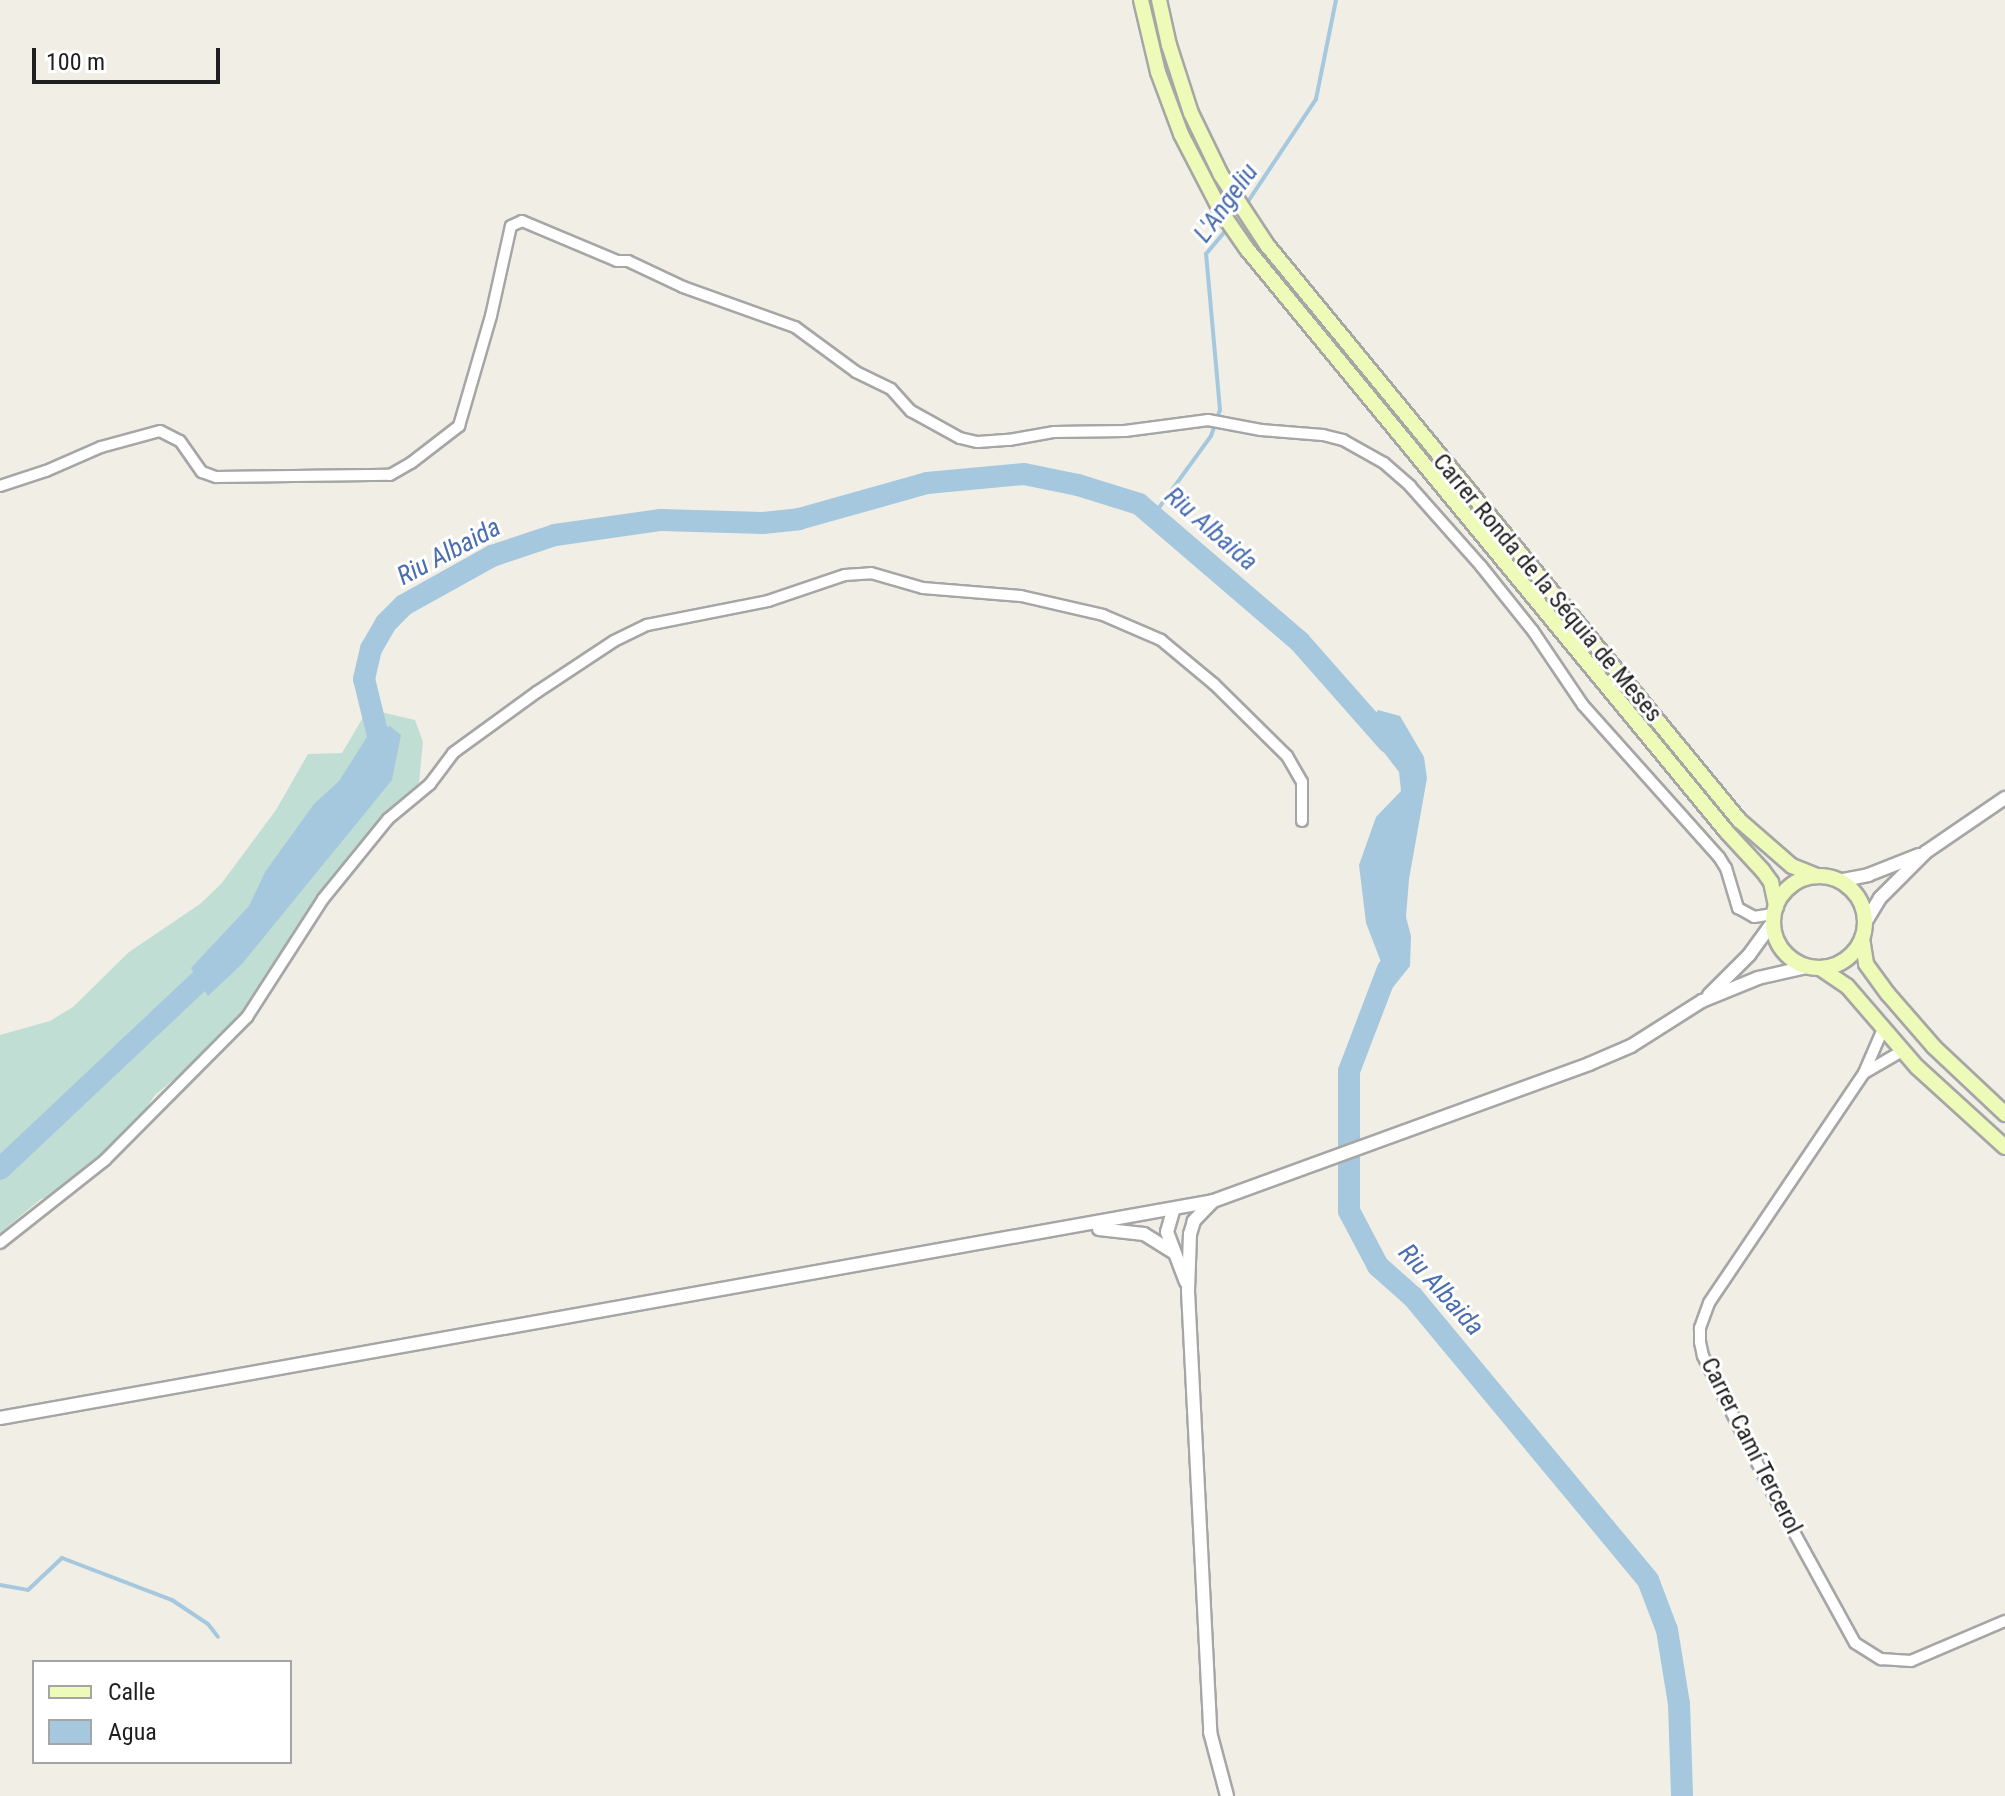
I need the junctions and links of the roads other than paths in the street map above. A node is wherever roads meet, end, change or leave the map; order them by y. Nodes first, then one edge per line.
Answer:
1 (1141, 0) edge
2 (1159, 0) edge
3 (0, 486) edge
4 (2005, 798) edge
5 (1302, 821) dead end
6 (1926, 852) junction
7 (1817, 876) junction
8 (1838, 881) junction
9 (1774, 914) junction
10 (1864, 930) junction
11 (1813, 967) junction
12 (1702, 1001) junction
13 (1883, 1029) junction
14 (1902, 1051) junction
15 (1864, 1073) junction
16 (2005, 1114) edge
17 (2005, 1147) edge
18 (1213, 1201) junction
19 (1173, 1211) junction
20 (1075, 1228) junction
21 (1190, 1234) junction
22 (0, 1243) edge
23 (1173, 1252) junction
24 (1188, 1291) junction
25 (0, 1418) edge
26 (2005, 1621) edge
27 (1227, 1796) edge

1 - 9 main road, Carrer Ronda de la Séquia de Meses
2 - 7 main road, Carrer Ronda de la Séquia de Meses
3 - 9 street
4 - 6 street
5 - 22 street
6 - 8 street
6 - 10 street
7 - 8 main road
7 - 9 main road
8 - 10 main road
9 - 11 main road
9 - 12 street
10 - 11 main road
10 - 16 main road
11 - 12 street
11 - 13 main road
12 - 18 street
13 - 14 main road
13 - 15 street, Carrer Camí Tercerol
14 - 15 street, Carrer Camí Tercerol
14 - 17 main road
15 - 26 street, Carrer Camí Tercerol
18 - 19 street
18 - 21 street
19 - 20 street
19 - 21 street
19 - 23 street
20 - 23 street
20 - 25 street
21 - 24 street
23 - 24 street
24 - 27 street

